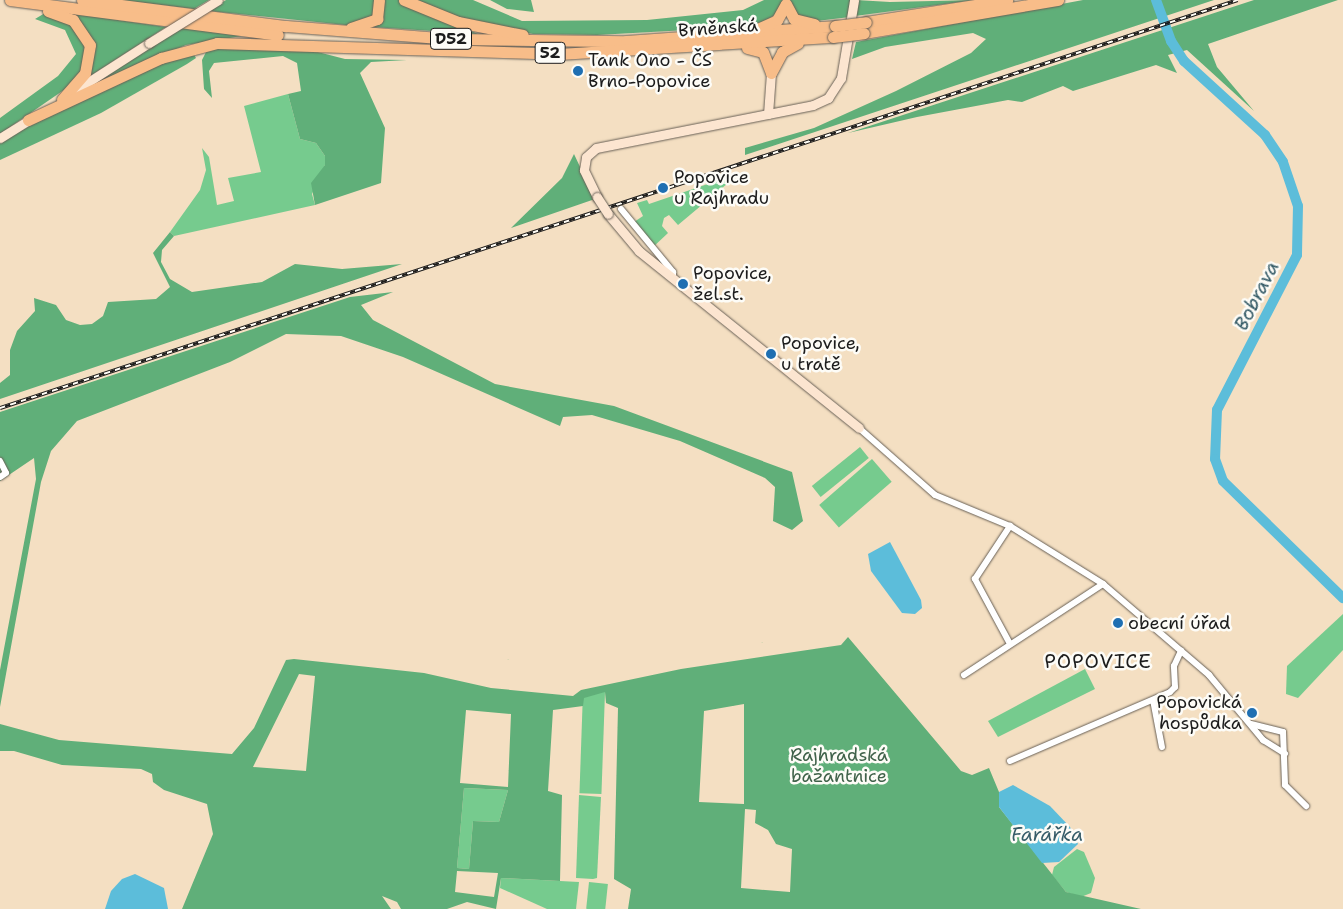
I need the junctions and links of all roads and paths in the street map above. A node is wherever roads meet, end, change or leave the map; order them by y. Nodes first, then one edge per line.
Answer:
1 (10, 0) edge
2 (82, 0) edge
3 (218, 0) edge
4 (379, 0) edge
5 (404, 0) edge
6 (854, 0) edge
7 (1007, 0) edge
8 (1058, 0) edge
9 (786, 2) edge
10 (865, 28) junction
11 (329, 30) junction
12 (834, 32) junction
13 (732, 36) junction
14 (804, 40) junction
15 (574, 42) junction
16 (377, 45) junction
17 (722, 46) junction
18 (771, 72) junction
19 (62, 99) junction
20 (768, 114) junction
21 (28, 120) junction
22 (0, 138) edge
23 (621, 209) dead end
24 (673, 279) junction
25 (859, 428) joint
26 (0, 461) edge
27 (3, 475) edge
28 (1010, 526) junction
29 (1103, 584) junction
30 (1009, 642) junction
31 (1181, 651) junction
32 (964, 675) dead end
33 (1153, 700) junction
34 (1251, 724) junction
35 (1285, 741) junction
36 (1162, 746) dead end
37 (1278, 746) junction
38 (1285, 754) junction
39 (1010, 761) dead end
40 (1306, 806) dead end

1 - 16 highway
1 - 19 highway
2 - 11 highway, D52
3 - 19 street, bridge
4 - 11 highway
5 - 15 highway
6 - 20 street
7 - 10 highway, Brněnská / 52
8 - 10 highway, Brněnská / 52
9 - 12 highway
9 - 13 highway
10 - 12 highway, Brněnská / 52, bridge
11 - 15 highway, D52
12 - 13 highway, Brněnská / 52
12 - 14 highway, Brněnská / 52
13 - 15 highway, Brněnská / 52
14 - 17 highway, Brněnská / 52
14 - 18 highway
16 - 17 highway, Brněnská / 52
16 - 21 highway
17 - 18 highway
18 - 20 street
19 - 21 street
20 - 24 street, bridge
21 - 22 street
23 - 24 street
24 - 25 street
25 - 28 street
26 - 27 street
28 - 29 street
28 - 30 street
29 - 30 street
29 - 31 street
30 - 32 street
31 - 33 street
31 - 34 street
33 - 36 street
33 - 39 street
34 - 35 street
34 - 37 street
35 - 37 street
35 - 38 street
37 - 38 street
38 - 40 street

